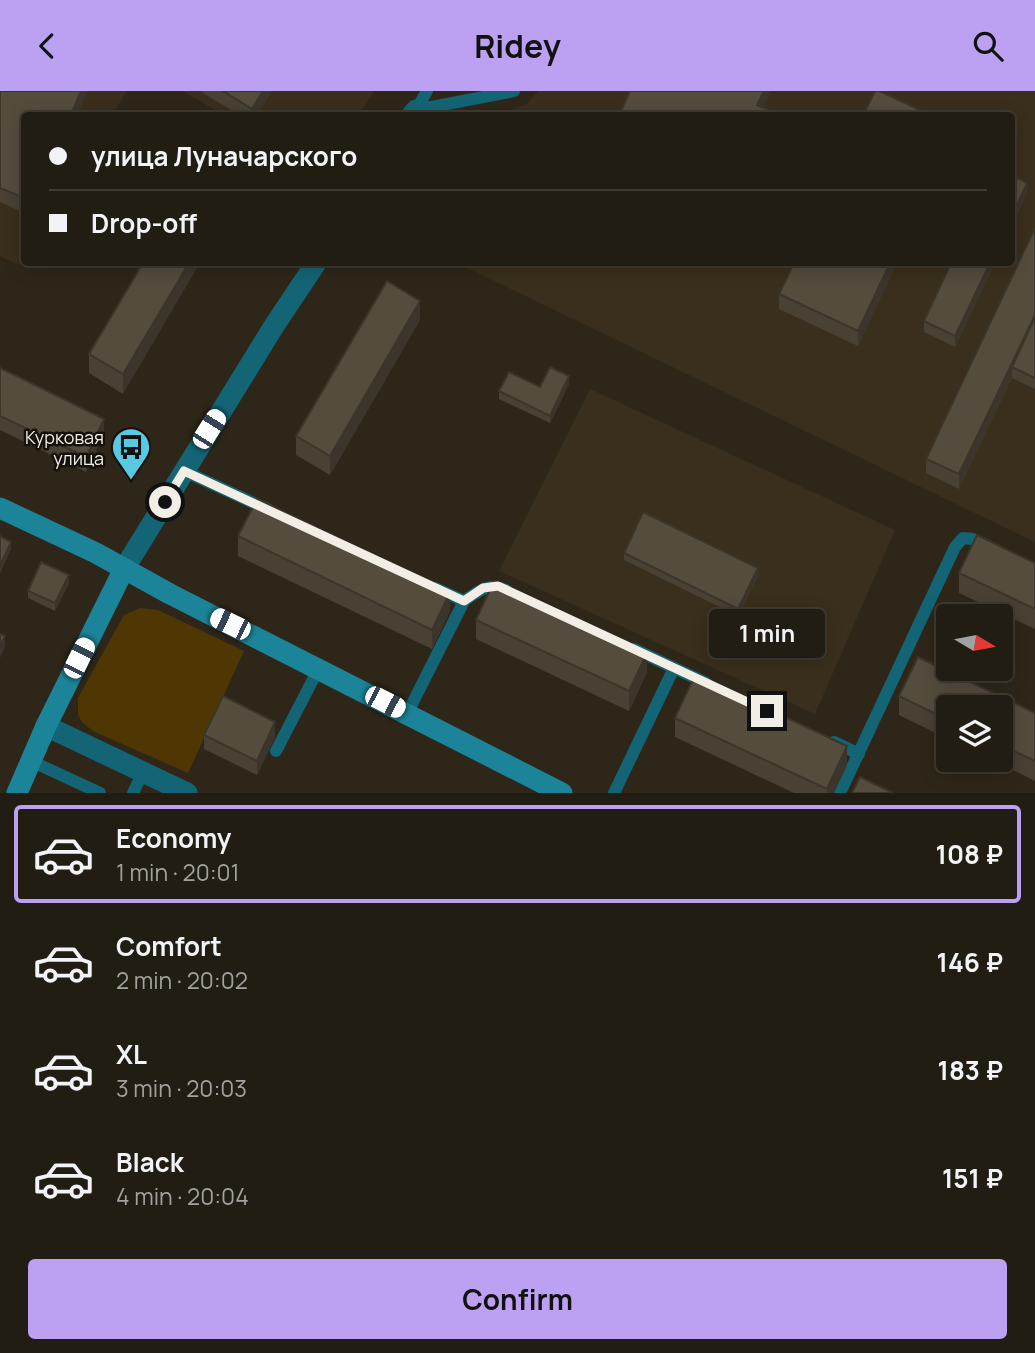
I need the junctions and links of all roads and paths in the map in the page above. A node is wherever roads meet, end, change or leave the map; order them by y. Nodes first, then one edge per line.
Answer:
1 (427, 91) edge
2 (514, 91) edge
3 (415, 112) edge
4 (419, 112) edge
5 (314, 266) edge
6 (184, 471) junction
7 (0, 508) edge
8 (277, 514) edge
9 (998, 550) edge
10 (124, 569) junction
11 (426, 584) edge
12 (523, 597) edge
13 (464, 601) junction
14 (624, 644) edge
15 (319, 668) junction
16 (674, 668) junction
17 (724, 691) edge
18 (407, 713) junction
19 (46, 726) junction
20 (822, 736) edge
21 (276, 751) dead end
22 (859, 754) junction
23 (31, 761) junction
24 (143, 772) junction
25 (17, 793) edge
26 (100, 793) edge
27 (133, 793) edge
28 (187, 793) edge
29 (562, 793) edge
30 (614, 793) edge
31 (840, 793) edge

1 - 3 lane
2 - 4 lane
5 - 6 street
6 - 8 lane
6 - 10 street
7 - 10 street
9 - 22 lane
10 - 15 street
10 - 19 street
11 - 13 lane
12 - 13 lane
13 - 18 lane
14 - 16 lane
15 - 18 street
15 - 21 lane
16 - 17 lane
16 - 30 lane
18 - 29 street
19 - 23 street
19 - 24 street
20 - 22 lane
22 - 31 lane
23 - 25 street
23 - 26 lane
24 - 27 lane
24 - 28 street

